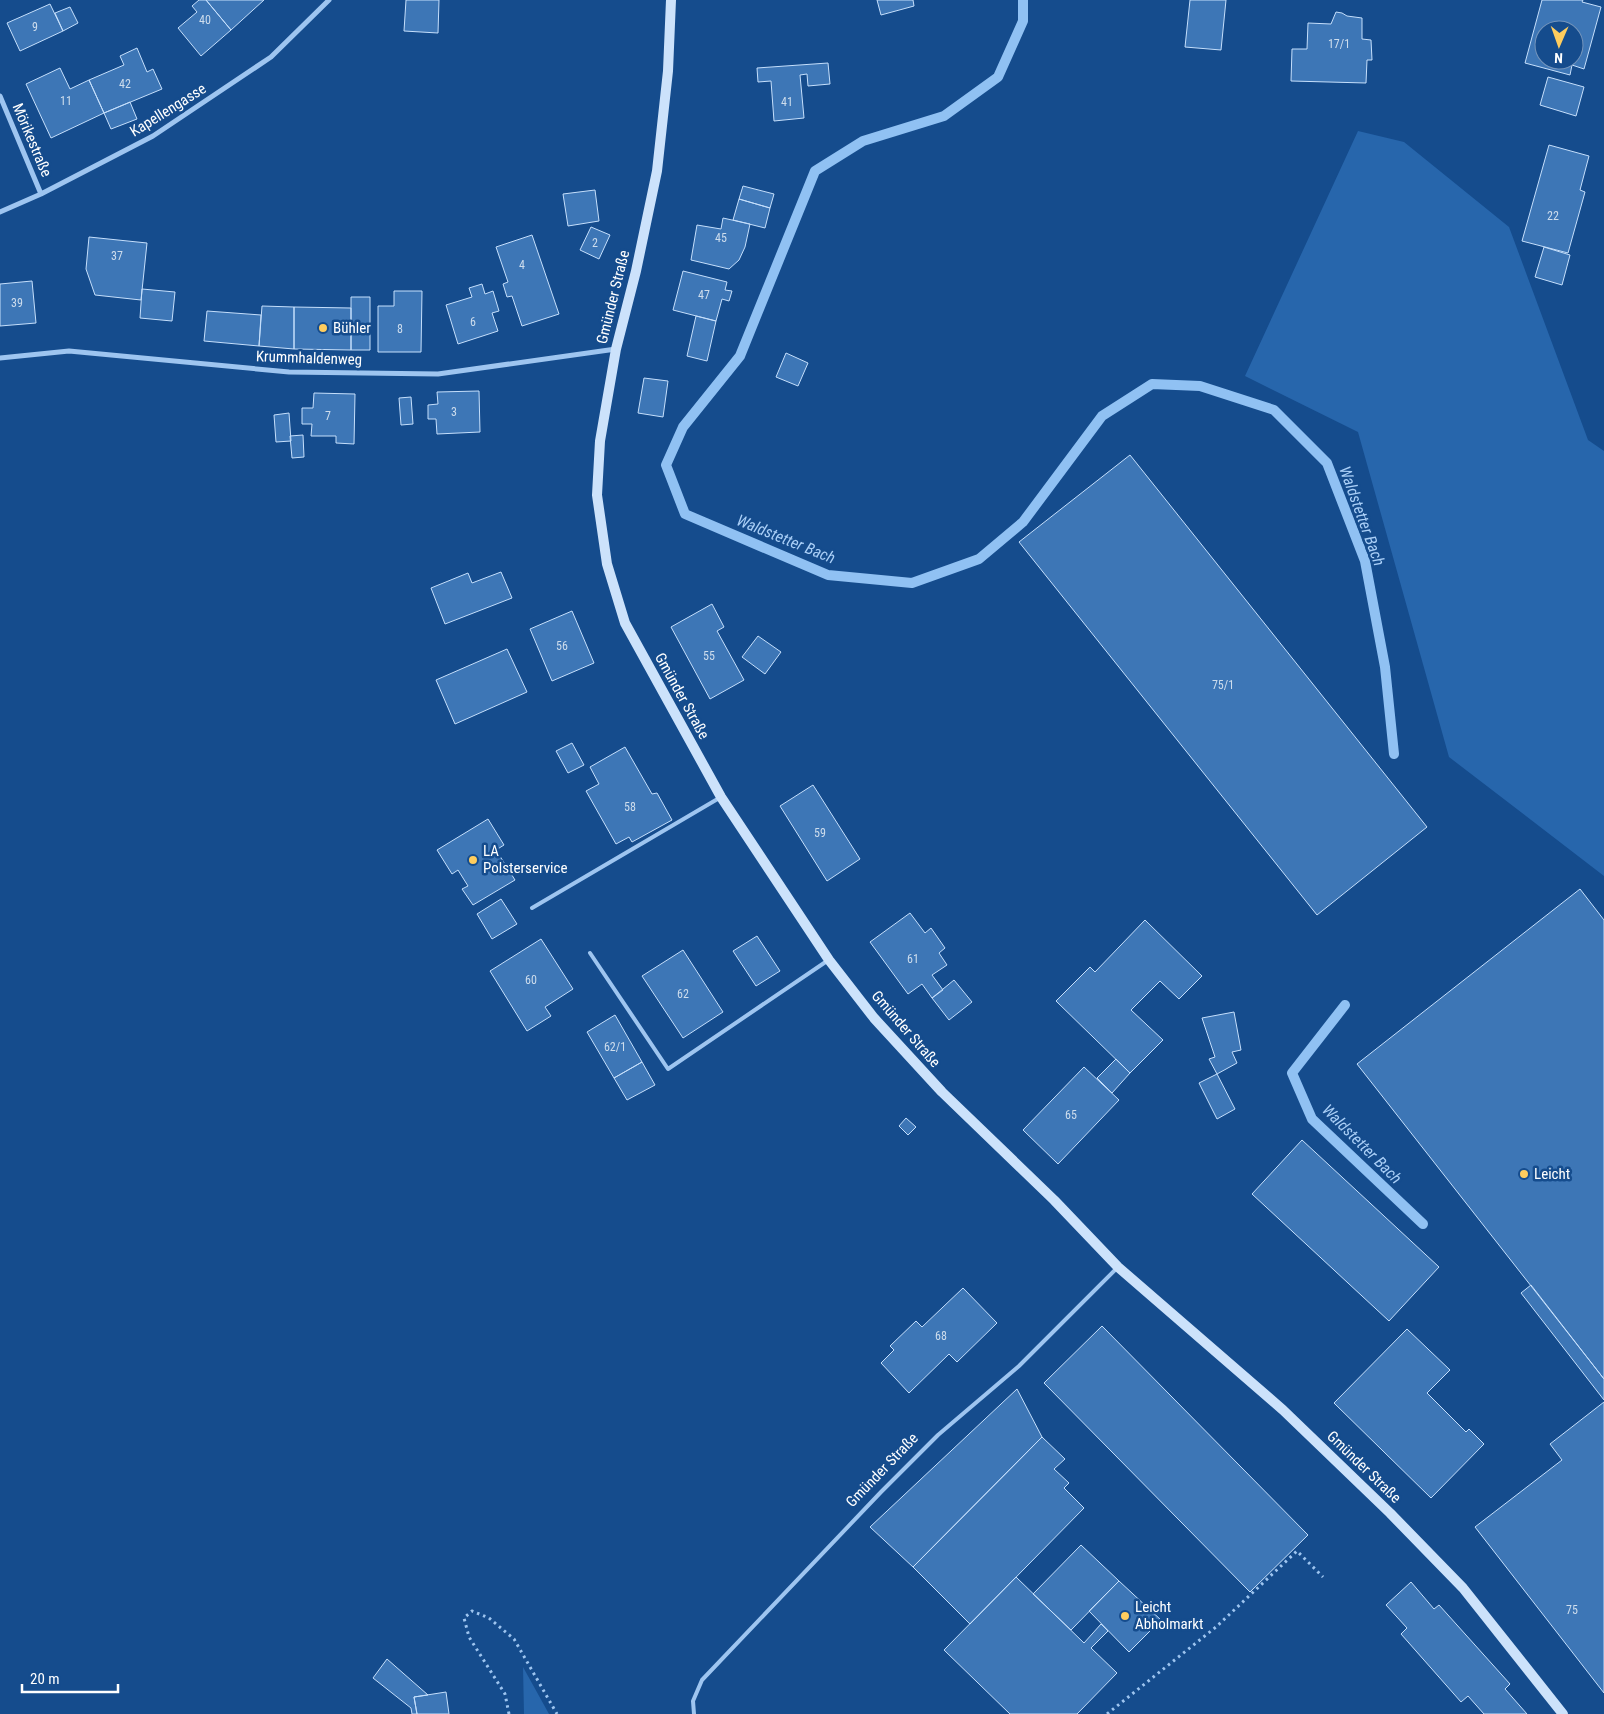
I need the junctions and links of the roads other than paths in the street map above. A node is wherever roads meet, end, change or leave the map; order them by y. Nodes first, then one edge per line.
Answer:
1 (329, 0) edge
2 (671, 0) edge
3 (0, 96) edge
4 (41, 194) junction
5 (0, 212) edge
6 (616, 349) junction
7 (0, 358) edge
8 (721, 797) junction
9 (532, 908) dead end
10 (590, 953) dead end
11 (829, 960) junction
12 (1118, 1266) junction
13 (694, 1714) edge
14 (1563, 1714) edge

1 - 4 street, Kapellengasse
2 - 6 street, Gmünder Straße
3 - 4 street, Mörikestraße
4 - 5 street, Kapellengasse
6 - 7 street, Krummhaldenweg
6 - 8 street, Gmünder Straße
8 - 9 lane
8 - 11 street, Gmünder Straße
10 - 11 lane
11 - 12 street, Gmünder Straße
12 - 13 lane, Gmünder Straße
12 - 14 street, Gmünder Straße

